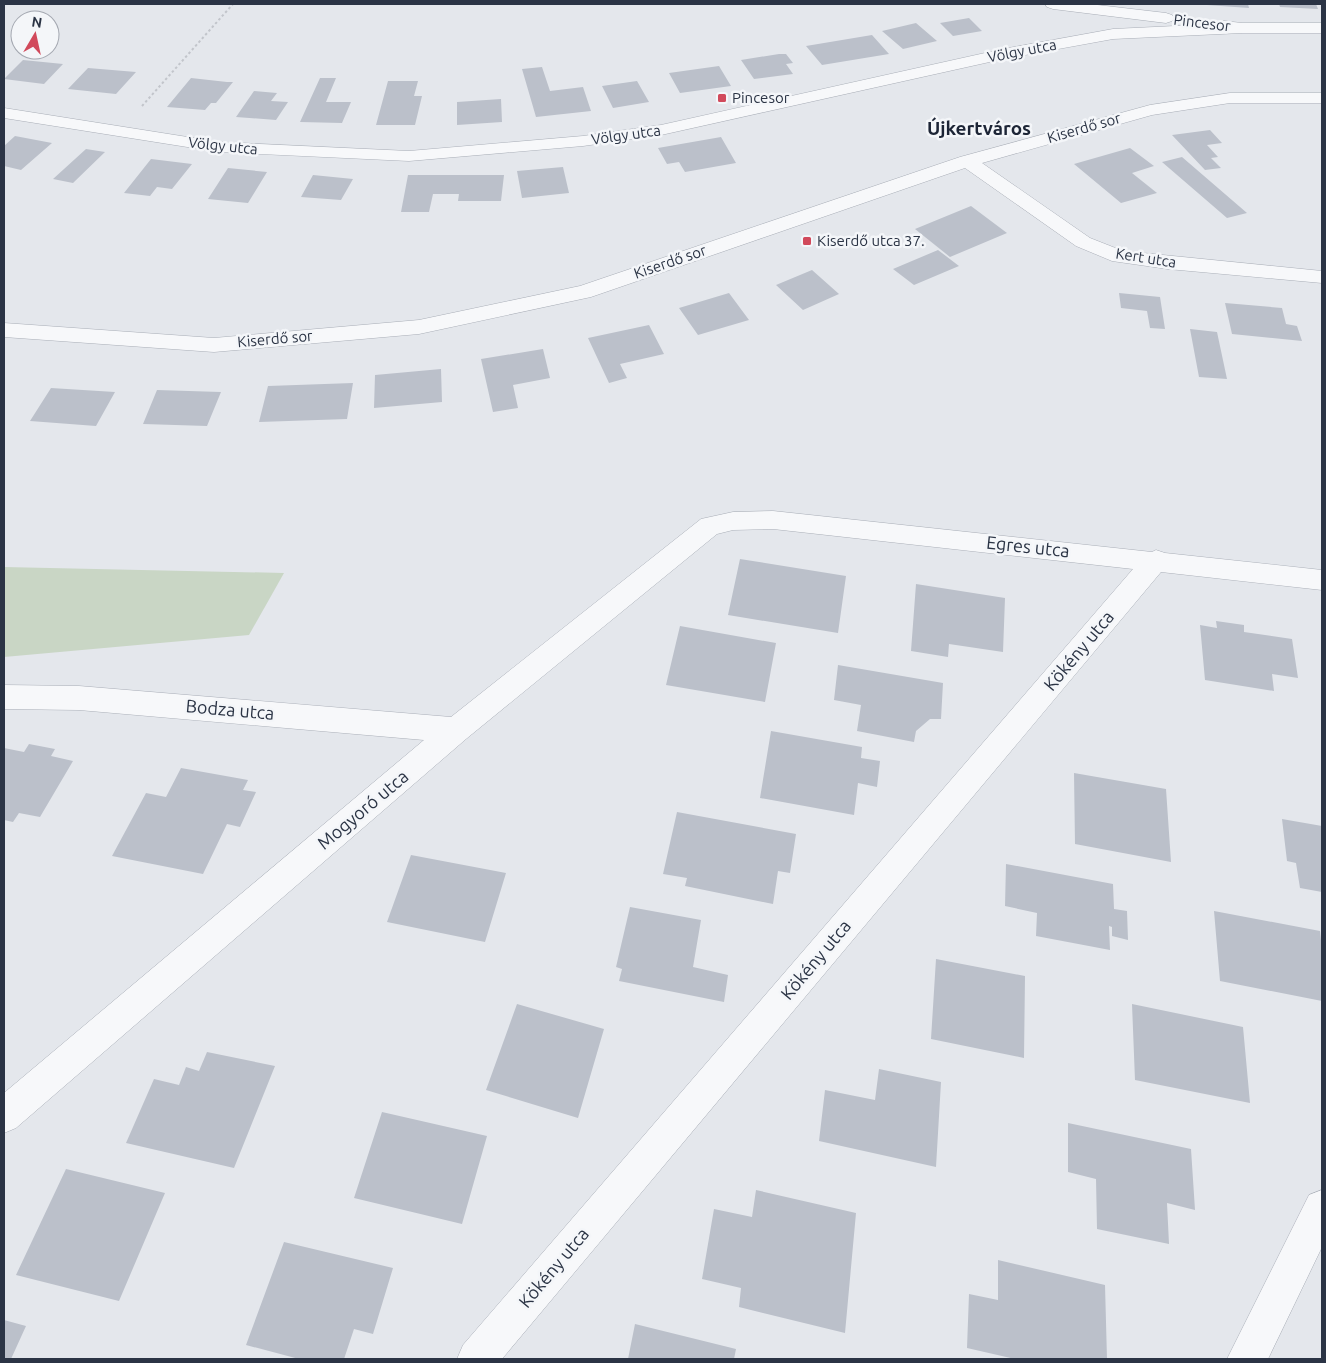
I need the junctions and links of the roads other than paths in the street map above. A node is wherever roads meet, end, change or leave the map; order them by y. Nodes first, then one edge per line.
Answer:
1 (1053, 4) edge
2 (1242, 28) junction
3 (1322, 28) edge
4 (1322, 98) edge
5 (4, 113) edge
6 (967, 161) junction
7 (1322, 277) edge
8 (4, 330) edge
9 (733, 521) joint
10 (1156, 560) junction
11 (1322, 580) edge
12 (4, 697) edge
13 (456, 730) junction
14 (4, 1116) edge
15 (1322, 1208) edge
16 (477, 1359) edge
17 (1247, 1359) edge

1 - 2 street, Pincesor
2 - 3 street, Pincesor
2 - 5 street, Völgy utca
4 - 6 street, Kiserdő sor
6 - 7 street, Kert utca
6 - 8 street, Kiserdő sor
9 - 10 street, Egres utca
9 - 13 street, Mogyoró utca
10 - 11 street, Egres utca
10 - 16 street, Kökény utca
12 - 13 street, Bodza utca
13 - 14 street, Mogyoró utca
15 - 17 street

